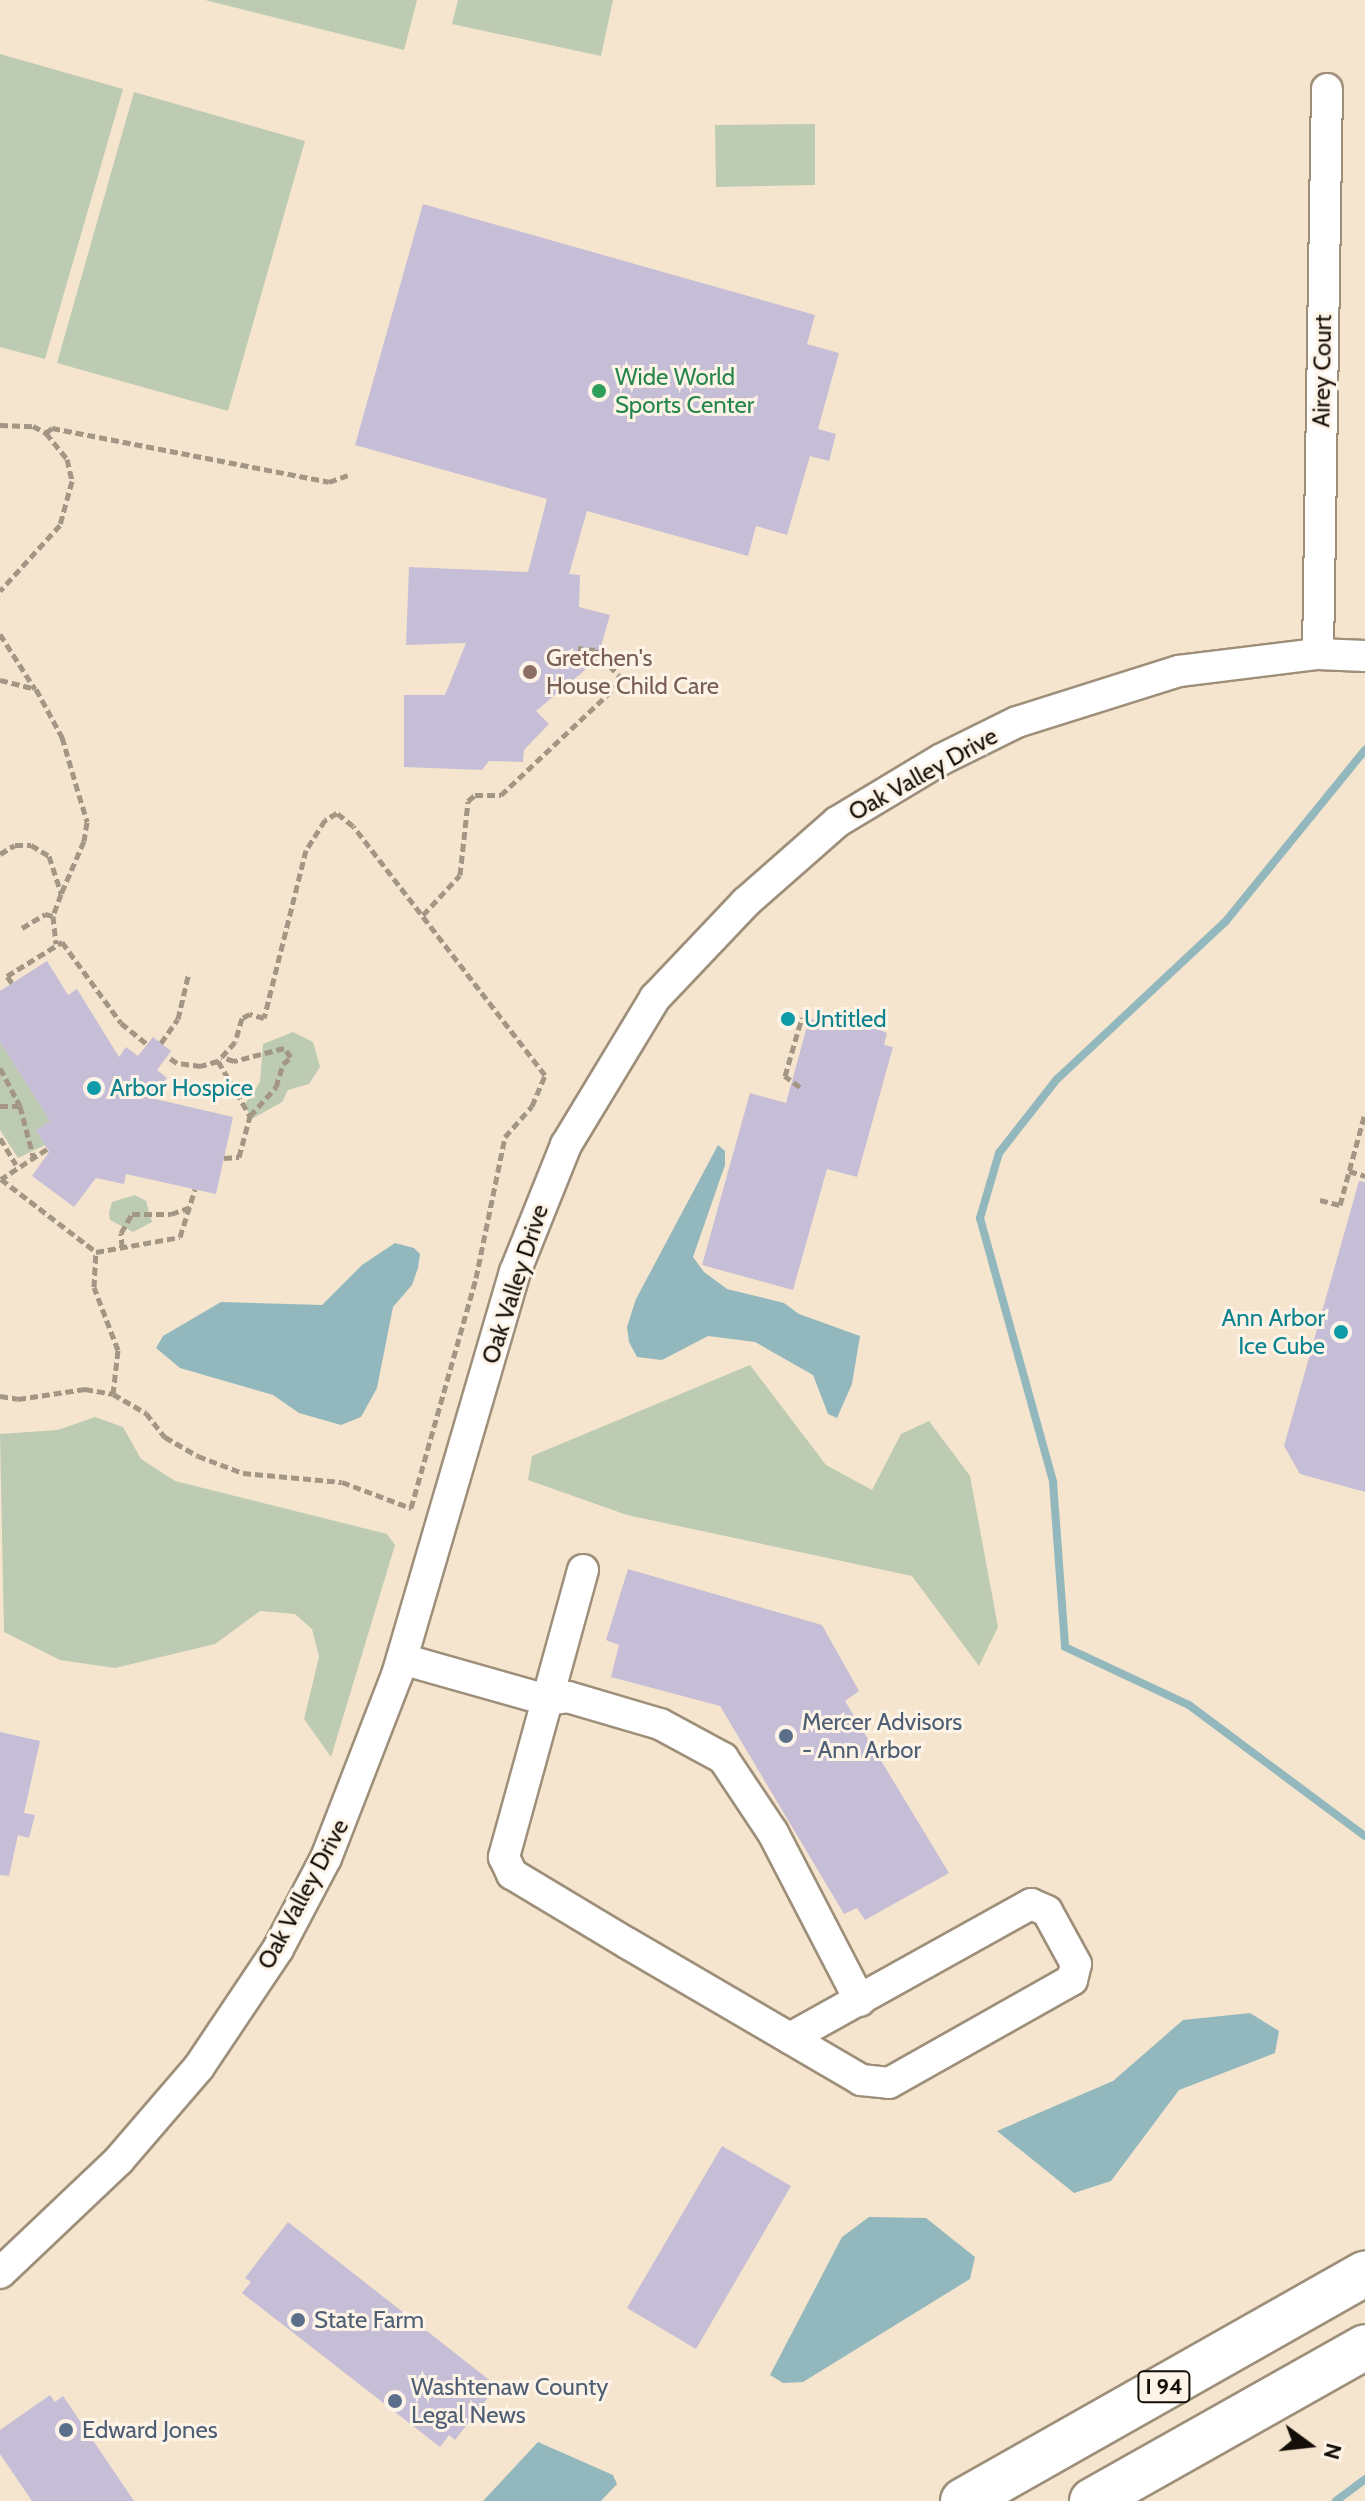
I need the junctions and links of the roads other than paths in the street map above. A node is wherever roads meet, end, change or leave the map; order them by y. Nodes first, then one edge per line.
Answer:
1 (1327, 89) dead end
2 (1318, 654) junction
3 (1365, 656) edge
4 (583, 1570) dead end
5 (402, 1659) junction
6 (547, 1700) junction
7 (860, 2001) junction
8 (790, 2038) junction
9 (0, 2273) edge
10 (1365, 2274) edge
11 (1365, 2347) edge
12 (963, 2501) edge
13 (1092, 2501) edge

1 - 2 street, Airey Court
2 - 3 street, Oak Valley Drive
2 - 5 street, Oak Valley Drive
4 - 6 street
5 - 6 street
5 - 9 street, Oak Valley Drive
6 - 7 street
6 - 8 street
7 - 8 street
7 - 8 street
10 - 12 highway, I 94
11 - 13 highway, I 94

